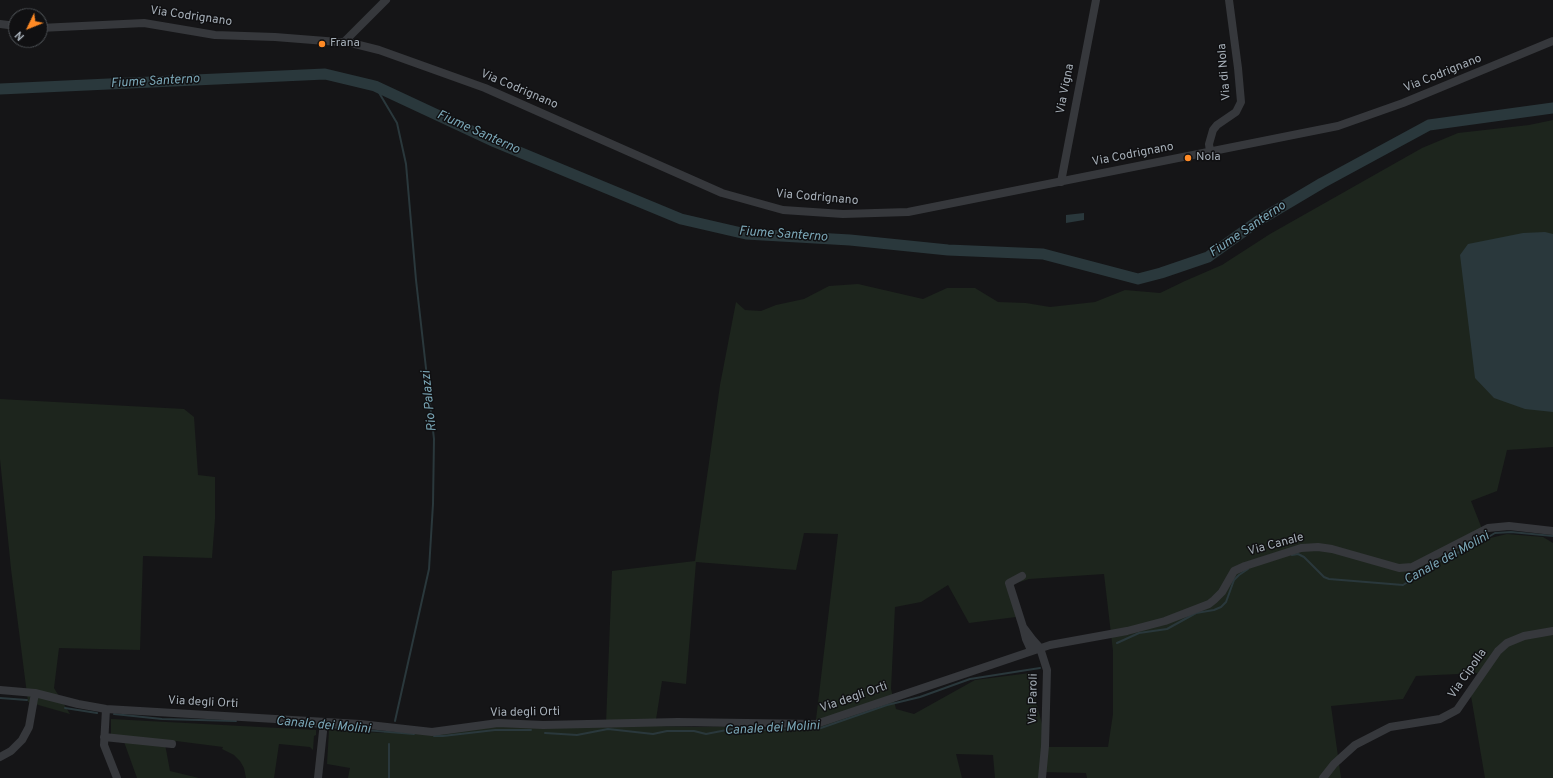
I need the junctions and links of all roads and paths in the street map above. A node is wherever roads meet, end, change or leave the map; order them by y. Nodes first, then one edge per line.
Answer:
1 (386, 0) edge
2 (1096, 0) edge
3 (1229, 0) edge
4 (48, 28) edge
5 (1553, 41) edge
6 (344, 42) junction
7 (1210, 152) junction
8 (1061, 182) junction
9 (1553, 531) edge
10 (1022, 576) dead end
11 (1024, 627) junction
12 (1553, 631) edge
13 (1040, 648) junction
14 (1031, 650) junction
15 (0, 690) edge
16 (35, 693) junction
17 (106, 709) junction
18 (323, 727) junction
19 (104, 738) junction
20 (172, 744) dead end
21 (0, 757) edge
22 (117, 778) edge
23 (318, 778) edge
24 (1042, 778) edge
25 (1323, 778) edge

1 - 6 street
2 - 8 street, Via Vigna
3 - 7 street, Via di Nola
4 - 6 street, Via Codrignano
5 - 7 street, Via Codrignano
6 - 8 street, Via Codrignano
7 - 8 street, Via Codrignano
9 - 13 street, Via Canale
10 - 11 street, Via Paroli
11 - 13 street, Via Paroli
11 - 14 street, Via Paroli
12 - 25 street, Via Cipolla
13 - 14 street, Via degli Orti
13 - 24 street, Via Paroli
14 - 18 street, Via degli Orti
15 - 16 street, Via degli Orti
16 - 17 street, Via degli Orti
16 - 21 street
17 - 18 street, Via degli Orti
17 - 19 street
18 - 23 street
19 - 20 street
19 - 22 street

